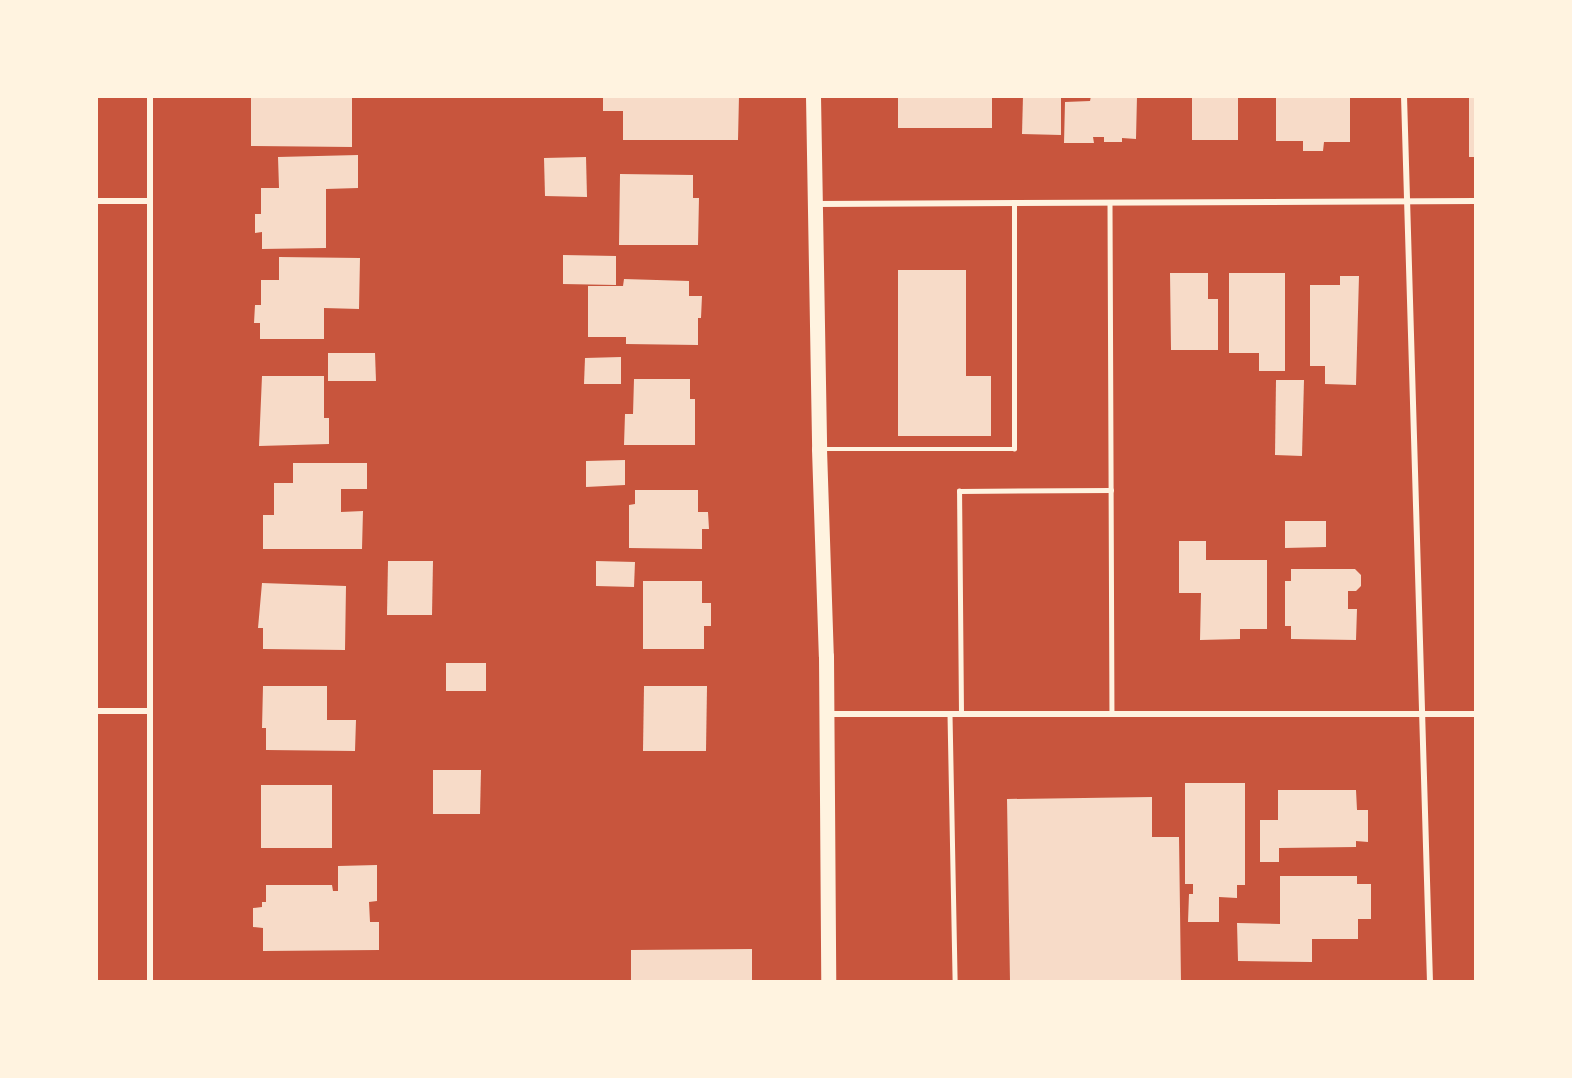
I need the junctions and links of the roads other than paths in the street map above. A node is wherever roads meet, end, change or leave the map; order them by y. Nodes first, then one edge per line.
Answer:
1 (150, 96) edge
2 (813, 96) edge
3 (1404, 96) edge
4 (96, 201) edge
5 (150, 201) junction
6 (1406, 201) junction
7 (1476, 201) edge
8 (1110, 202) junction
9 (1014, 203) junction
10 (815, 204) junction
11 (819, 449) junction
12 (1111, 490) junction
13 (96, 711) edge
14 (150, 711) junction
15 (826, 714) junction
16 (950, 714) junction
17 (961, 714) junction
18 (1112, 714) junction
19 (1422, 714) junction
20 (1476, 714) edge
21 (150, 982) edge
22 (828, 982) edge
23 (955, 982) edge
24 (1430, 982) edge

1 - 5 street
2 - 10 main road
3 - 6 street
4 - 5 street
5 - 14 street
6 - 7 street
6 - 8 street
6 - 19 street
8 - 9 street
8 - 12 lane
9 - 10 street
9 - 11 lane
10 - 11 main road
11 - 15 main road
12 - 17 lane
12 - 18 lane
13 - 14 street
14 - 21 street
15 - 16 street
15 - 22 main road
16 - 17 street
16 - 23 lane
17 - 18 street
18 - 19 street
19 - 20 street
19 - 24 street

